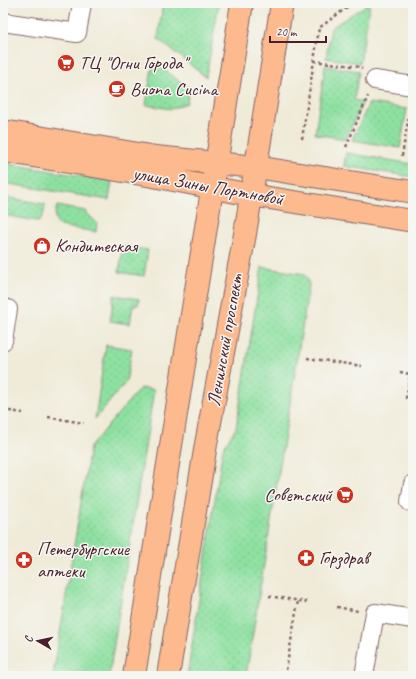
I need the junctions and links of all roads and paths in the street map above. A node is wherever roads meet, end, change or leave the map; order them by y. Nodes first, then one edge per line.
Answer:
1 (82, 3) edge
2 (242, 3) edge
3 (282, 3) edge
4 (353, 3) edge
5 (3, 22) edge
6 (314, 61) junction
7 (375, 80) junction
8 (412, 92) edge
9 (3, 131) edge
10 (302, 140) dead end
11 (346, 147) dead end
12 (3, 151) edge
13 (402, 156) dead end
14 (216, 163) junction
15 (256, 167) junction
16 (212, 188) junction
17 (413, 192) edge
18 (251, 195) junction
19 (413, 221) edge
20 (3, 308) edge
21 (3, 340) edge
22 (307, 358) dead end
23 (362, 366) dead end
24 (412, 366) dead end
25 (400, 372) dead end
26 (410, 374) junction
27 (413, 400) edge
28 (3, 410) edge
29 (23, 414) dead end
30 (48, 417) dead end
31 (84, 423) dead end
32 (413, 484) edge
33 (413, 502) edge
34 (269, 596) dead end
35 (298, 601) junction
36 (306, 602) dead end
37 (413, 619) edge
38 (134, 676) edge
39 (168, 676) edge
40 (285, 676) edge
41 (364, 676) edge

1 - 5 lane
2 - 14 main road, Ленинский проспект
3 - 15 main road, Ленинский проспект
4 - 6 path
6 - 7 path
6 - 10 path
7 - 8 lane
7 - 11 path
8 - 13 path
9 - 14 main road, улица Зины Портновой
12 - 16 main road, улица Зины Портновой
14 - 15 main road, улица Зины Портновой
14 - 16 main road, Ленинский проспект
15 - 17 main road, улица Зины Портновой
15 - 18 main road, Ленинский проспект
16 - 18 main road, улица Зины Портновой
16 - 38 main road, Ленинский проспект
18 - 19 main road, улица Зины Портновой
18 - 39 main road, Ленинский проспект
20 - 21 lane
22 - 23 path
24 - 26 path
25 - 26 path
26 - 27 path
28 - 29 path
30 - 31 path
32 - 33 lane
34 - 35 path
35 - 36 path
35 - 40 path
37 - 41 lane

